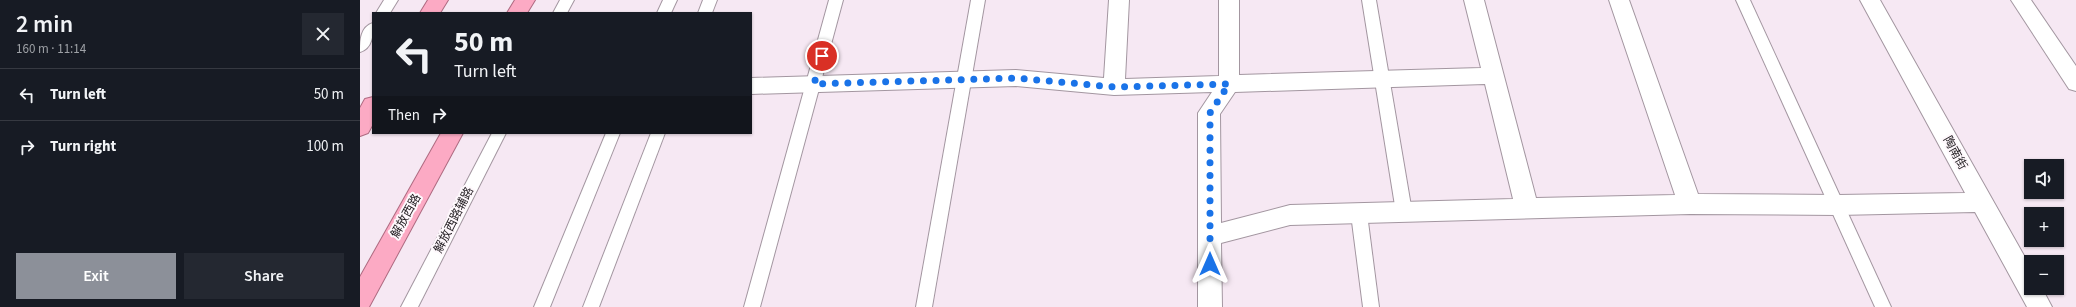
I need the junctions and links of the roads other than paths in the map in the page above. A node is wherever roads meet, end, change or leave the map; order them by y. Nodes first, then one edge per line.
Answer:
1 (391, 0) edge
2 (438, 0) edge
3 (524, 0) edge
4 (567, 0) edge
5 (670, 0) edge
6 (710, 0) edge
7 (836, 0) edge
8 (978, 0) edge
9 (1119, 0) edge
10 (1229, 0) edge
11 (1369, 0) edge
12 (1474, 0) edge
13 (1619, 0) edge
14 (1743, 0) edge
15 (1870, 0) edge
16 (2021, 0) edge
17 (384, 12) edge
18 (431, 12) edge
19 (518, 12) edge
20 (561, 12) edge
21 (664, 12) edge
22 (705, 12) edge
23 (372, 30) edge
24 (360, 48) edge
25 (1493, 76) junction
26 (964, 79) junction
27 (1381, 79) junction
28 (2076, 82) edge
29 (814, 84) junction
30 (1229, 84) junction
31 (752, 86) edge
32 (1114, 87) junction
33 (372, 108) edge
34 (360, 127) edge
35 (451, 134) edge
36 (498, 134) edge
37 (613, 134) edge
38 (658, 134) edge
39 (1982, 202) junction
40 (1690, 204) junction
41 (1838, 205) junction
42 (1527, 209) junction
43 (1404, 212) junction
44 (1359, 214) junction
45 (1210, 236) junction
46 (360, 300) edge
47 (409, 307) edge
48 (542, 307) edge
49 (591, 307) edge
50 (752, 307) edge
51 (924, 307) edge
52 (1210, 307) edge
53 (1371, 307) edge
54 (1882, 307) edge
55 (2040, 307) edge

1 - 17 lane
2 - 18 highway
3 - 19 highway
4 - 20 lane
5 - 21 lane
6 - 22 lane
7 - 29 lane
8 - 26 lane
9 - 32 street
10 - 30 street
11 - 27 lane
12 - 25 street
13 - 40 street
14 - 41 lane
15 - 39 street, 陶南街
16 - 28 street
23 - 24 lane
25 - 27 street
25 - 42 street
26 - 29 street
26 - 32 street
26 - 51 lane
27 - 30 street
27 - 43 lane
29 - 31 street
29 - 50 lane
30 - 32 street
30 - 45 street
33 - 34 highway
35 - 46 highway, 解放西路
36 - 47 lane, 解放西路辅路
37 - 48 lane
38 - 49 lane
39 - 41 street
39 - 55 street, 陶南街
40 - 41 street
40 - 42 street
41 - 54 lane
42 - 43 street
43 - 44 street
44 - 45 street
44 - 53 lane
45 - 52 street

